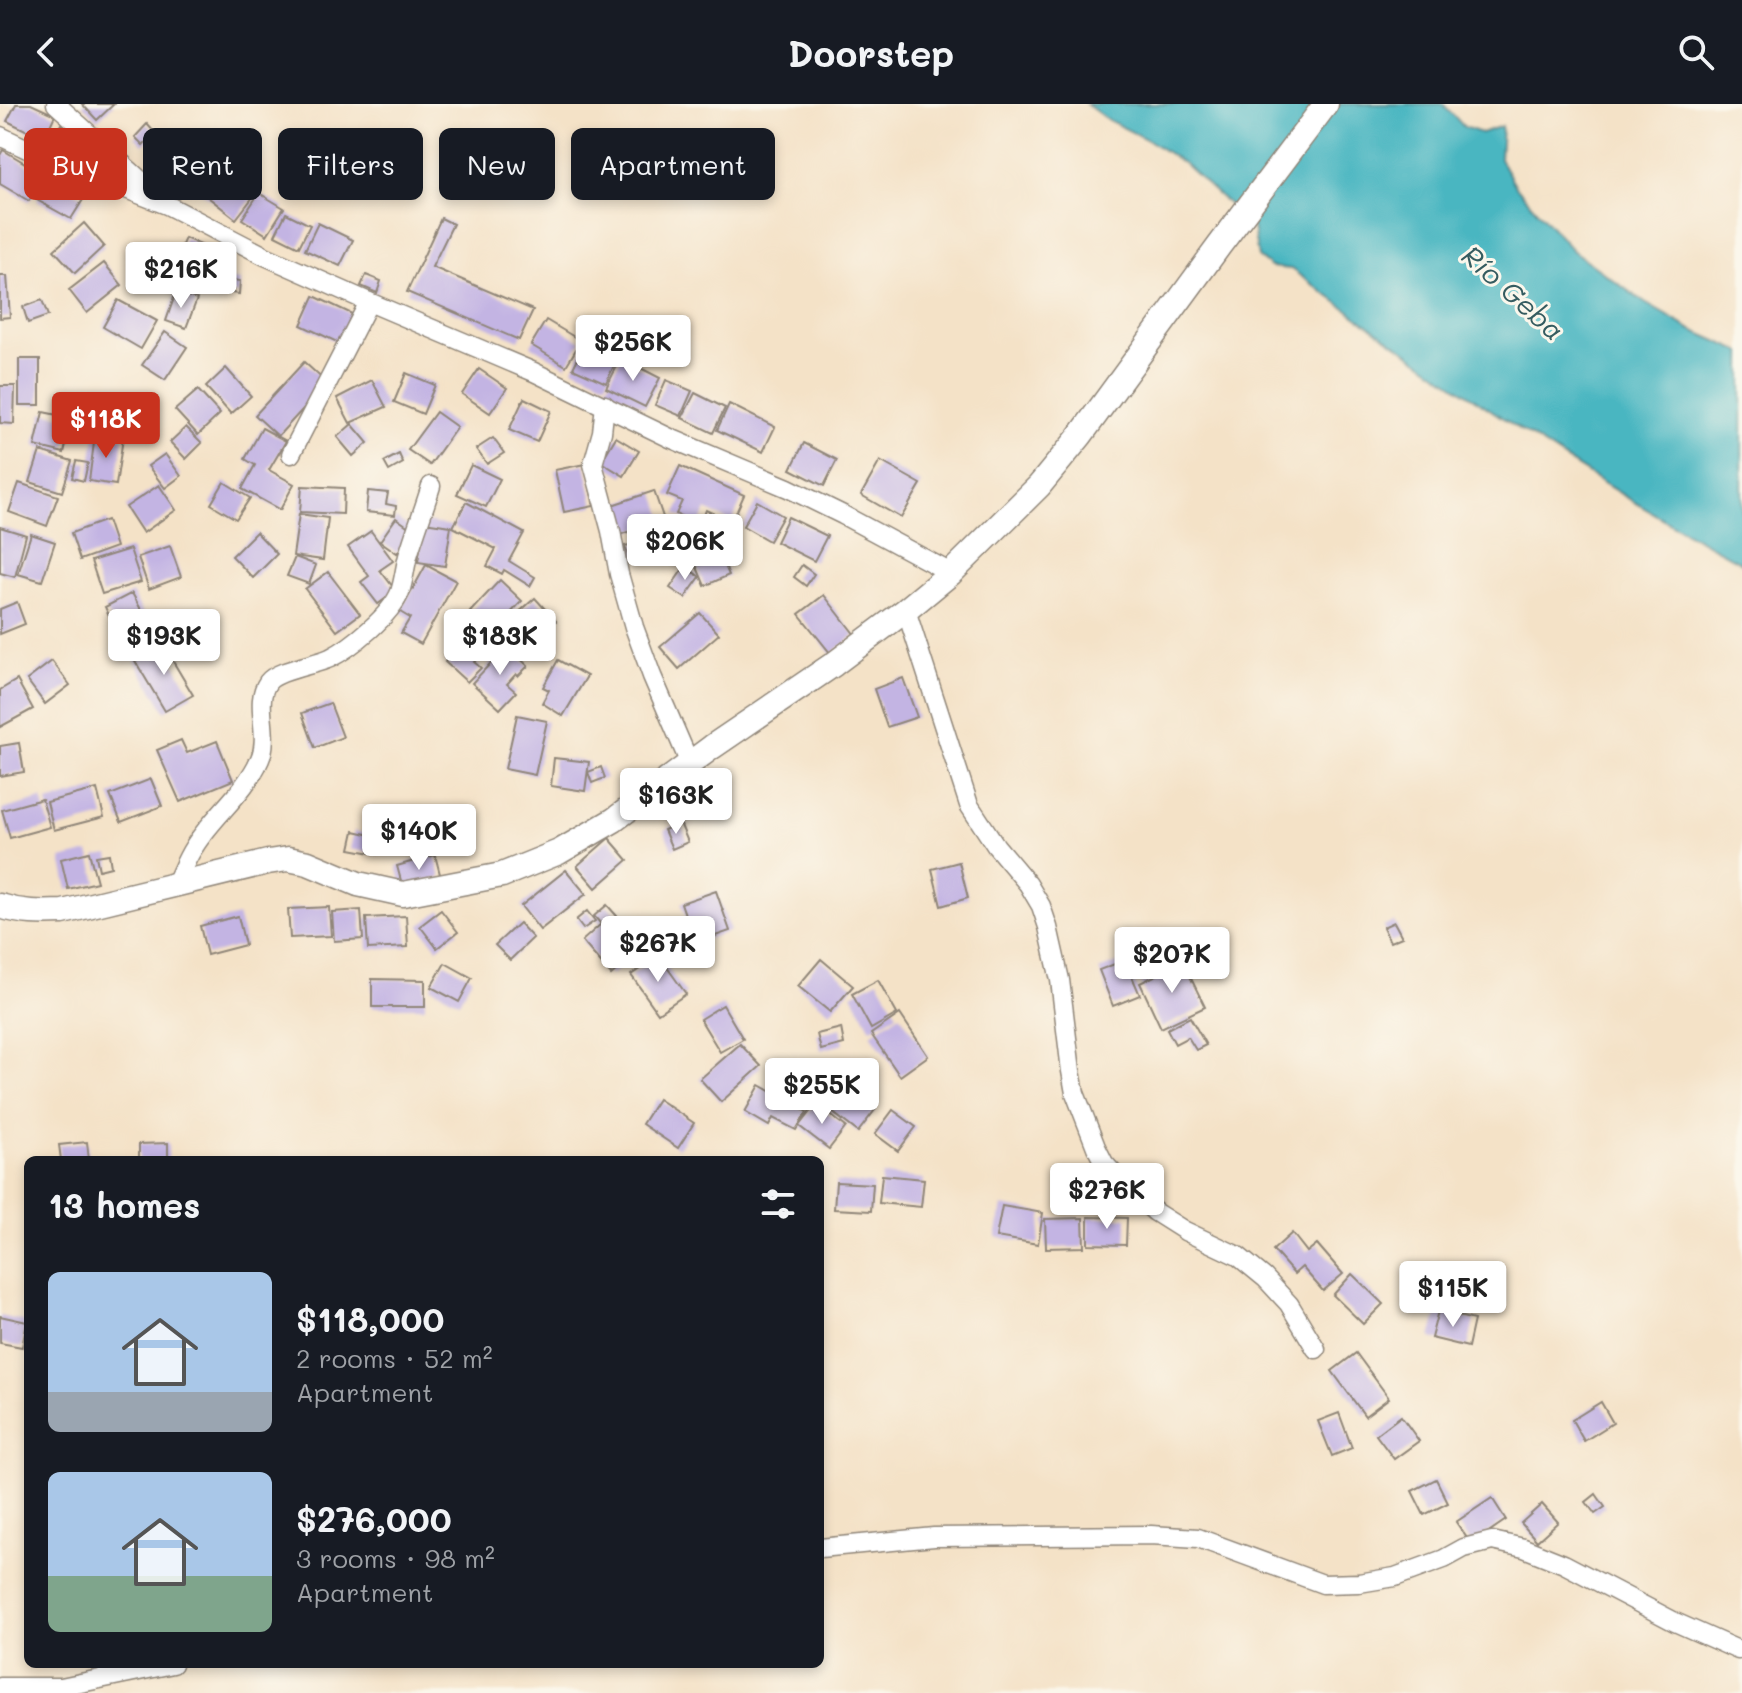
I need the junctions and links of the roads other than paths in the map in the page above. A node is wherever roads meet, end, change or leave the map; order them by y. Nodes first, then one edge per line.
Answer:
1 (56, 104) edge
2 (1326, 104) edge
3 (0, 136) edge
4 (167, 205) junction
5 (369, 302) junction
6 (605, 405) junction
7 (291, 454) dead end
8 (431, 486) dead end
9 (951, 573) junction
10 (906, 610) junction
11 (690, 764) junction
12 (175, 885) junction
13 (0, 906) edge
14 (1316, 1349) dead end
15 (824, 1548) edge
16 (1738, 1650) dead end
17 (154, 1668) edge
18 (0, 1687) edge

1 - 4 street
2 - 9 street
3 - 4 street
4 - 5 street
5 - 6 street
5 - 7 street
6 - 9 street
6 - 11 street
8 - 12 street
9 - 10 street
10 - 11 street
10 - 14 street
11 - 12 street
12 - 13 street
15 - 16 street
17 - 18 street

